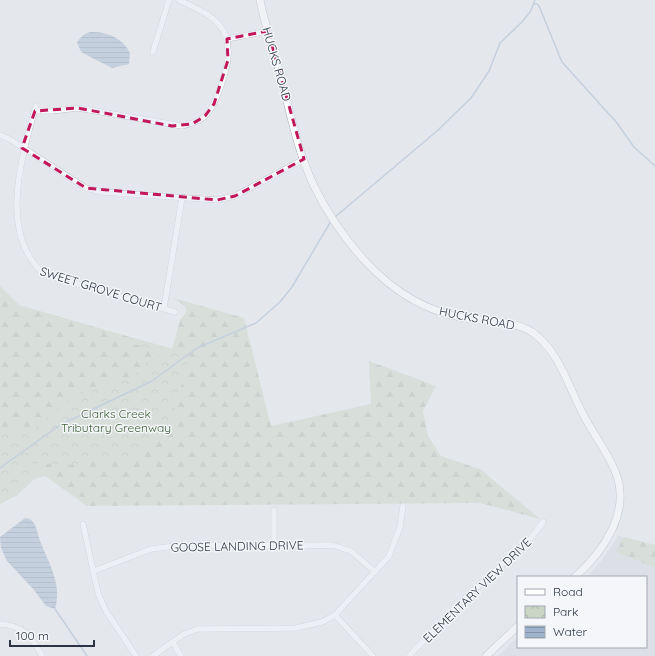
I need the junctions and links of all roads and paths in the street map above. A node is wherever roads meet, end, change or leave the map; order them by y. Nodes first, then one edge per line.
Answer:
1 (169, 0) edge
2 (179, 0) edge
3 (260, 0) edge
4 (268, 31) junction
5 (227, 39) junction
6 (153, 52) dead end
7 (0, 135) edge
8 (22, 148) junction
9 (304, 159) junction
10 (11, 185) dead end
11 (182, 198) junction
12 (21, 255) dead end
13 (164, 308) junction
14 (175, 312) dead end
15 (403, 506) dead end
16 (274, 510) dead end
17 (543, 522) dead end
18 (83, 524) dead end
19 (274, 545) junction
20 (94, 571) junction
21 (375, 572) junction
22 (576, 576) edge
23 (335, 614) junction
24 (0, 624) edge
25 (517, 627) edge
26 (173, 643) junction
27 (42, 656) edge
28 (136, 656) edge
29 (153, 656) edge
30 (181, 656) edge
31 (373, 656) edge
32 (408, 656) edge
33 (486, 656) edge

1 - 6 street
2 - 5 street
3 - 4 main road, HUCKS ROAD
4 - 5 street
4 - 9 main road, HUCKS ROAD
5 - 8 street
7 - 8 street
8 - 10 street
8 - 11 street
9 - 11 street
9 - 22 main road, HUCKS ROAD
11 - 13 street
12 - 13 street, SWEET GROVE COURT
13 - 14 street, SWEET GROVE COURT
15 - 21 street
16 - 19 street
17 - 32 street, ELEMENTARY VIEW DRIVE
18 - 20 street
19 - 20 street, GOOSE LANDING DRIVE
19 - 21 street, GOOSE LANDING DRIVE
20 - 28 street
21 - 23 street
23 - 26 street
23 - 31 street
24 - 27 street
25 - 33 main road
26 - 29 street
26 - 30 street

